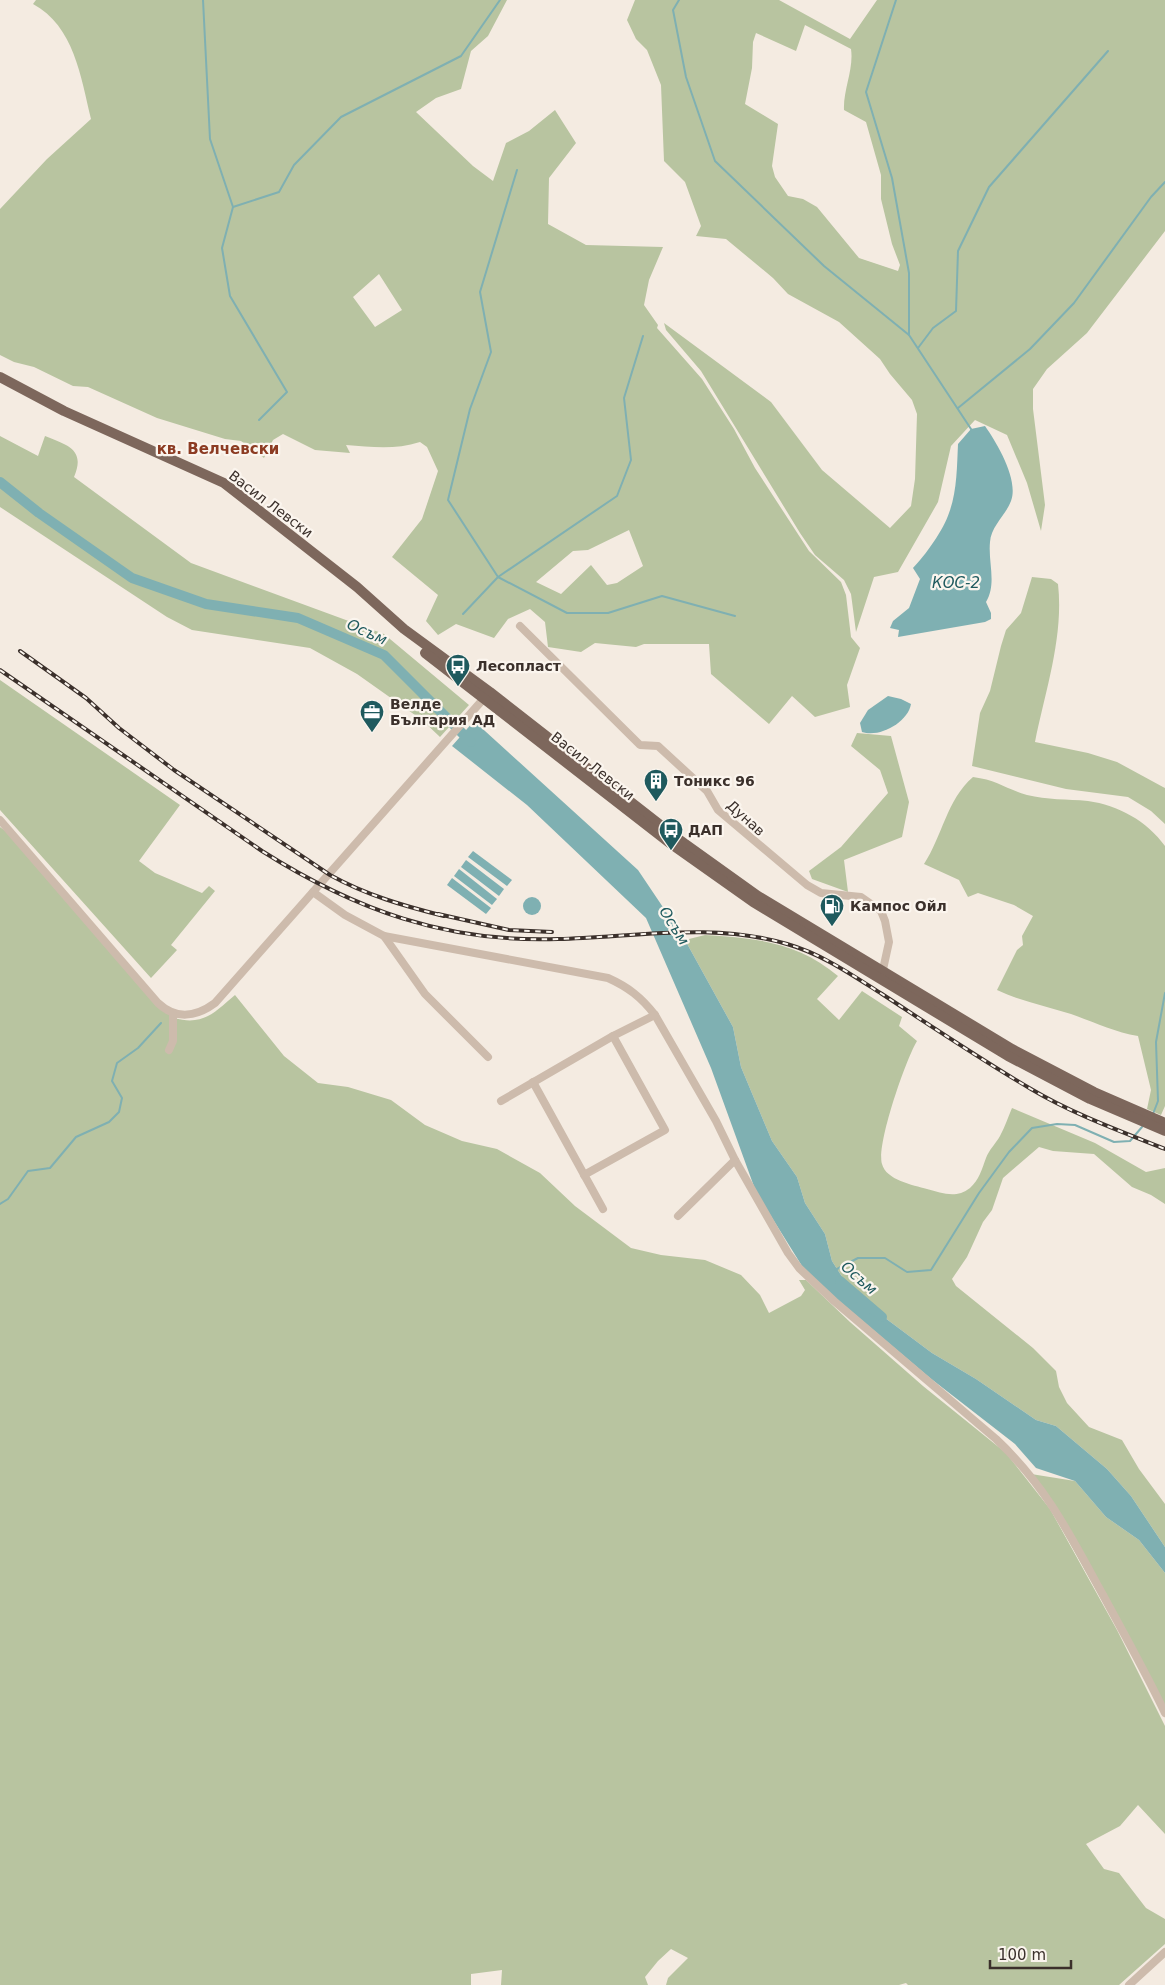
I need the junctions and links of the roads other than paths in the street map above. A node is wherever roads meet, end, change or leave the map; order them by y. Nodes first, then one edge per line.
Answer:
1 (0, 377) edge
2 (520, 626) dead end
3 (487, 695) junction
4 (0, 820) edge
5 (313, 892) junction
6 (384, 936) junction
7 (881, 975) junction
8 (173, 1013) junction
9 (655, 1015) junction
10 (613, 1036) junction
11 (169, 1050) dead end
12 (488, 1057) dead end
13 (533, 1082) junction
14 (501, 1101) dead end
15 (1165, 1123) edge
16 (1165, 1132) edge
17 (735, 1160) junction
18 (584, 1174) junction
19 (604, 1209) dead end
20 (678, 1216) dead end
21 (1165, 1713) edge
22 (1165, 1952) edge
23 (1129, 1985) edge

1 - 3 main road, Васил Левски
2 - 7 street, Дунав
3 - 5 street
3 - 7 main road, Васил Левски
4 - 8 street
5 - 6 street
5 - 8 street
6 - 9 street
6 - 12 street
7 - 15 main road
7 - 16 main road
8 - 11 street
9 - 10 street
9 - 17 street
10 - 13 street
10 - 18 street
13 - 14 street
13 - 18 street
17 - 20 street
17 - 21 street
18 - 19 street
22 - 23 street

